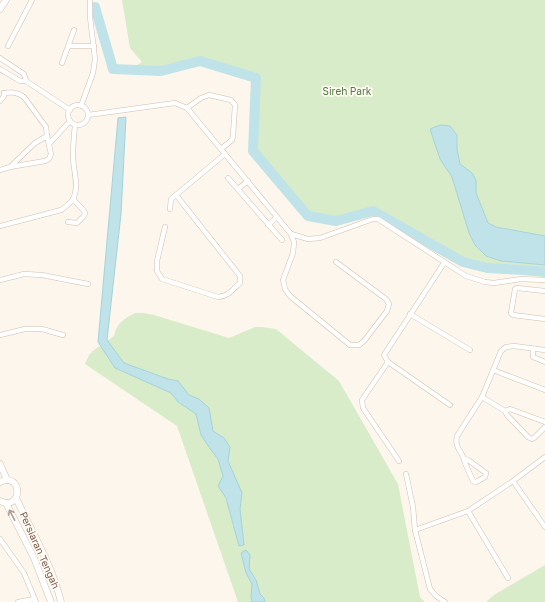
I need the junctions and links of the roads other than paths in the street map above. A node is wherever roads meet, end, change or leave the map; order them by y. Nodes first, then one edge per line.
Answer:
1 (6, 0) edge
2 (32, 0) edge
3 (90, 0) edge
4 (0, 9) edge
5 (74, 30) dead end
6 (8, 46) dead end
7 (69, 46) junction
8 (94, 46) junction
9 (0, 58) edge
10 (62, 63) dead end
11 (0, 69) edge
12 (26, 81) junction
13 (2, 92) edge
14 (0, 101) edge
15 (81, 106) junction
16 (187, 108) junction
17 (70, 110) junction
18 (88, 115) junction
19 (70, 121) junction
20 (75, 125) junction
21 (47, 136) junction
22 (49, 144) junction
23 (223, 152) junction
24 (10, 167) junction
25 (0, 170) edge
26 (228, 178) dead end
27 (248, 181) junction
28 (238, 189) junction
29 (176, 195) junction
30 (74, 199) junction
31 (170, 209) dead end
32 (277, 217) junction
33 (68, 222) dead end
34 (268, 225) junction
35 (0, 226) edge
36 (164, 227) dead end
37 (291, 234) junction
38 (282, 240) dead end
39 (336, 262) dead end
40 (444, 262) junction
41 (0, 280) edge
42 (542, 280) edge
43 (88, 284) dead end
44 (538, 290) junction
45 (545, 291) edge
46 (410, 314) junction
47 (545, 319) edge
48 (0, 335) edge
49 (63, 335) dead end
50 (533, 348) junction
51 (470, 350) dead end
52 (545, 350) edge
53 (388, 362) junction
54 (545, 362) edge
55 (493, 370) junction
56 (545, 390) edge
57 (482, 397) junction
58 (450, 405) dead end
59 (505, 410) junction
60 (545, 422) edge
61 (545, 427) edge
62 (545, 457) edge
63 (465, 459) junction
64 (399, 461) dead end
65 (0, 464) edge
66 (406, 474) dead end
67 (7, 480) junction
68 (514, 480) junction
69 (0, 482) edge
70 (16, 498) junction
71 (3, 502) edge
72 (468, 511) junction
73 (545, 527) edge
74 (415, 530) junction
75 (0, 539) edge
76 (6, 548) junction
77 (0, 549) edge
78 (508, 578) dead end
79 (35, 600) edge
80 (18, 602) edge
81 (51, 602) edge
82 (61, 602) edge
83 (445, 602) edge

1 - 4 street
2 - 6 street
3 - 8 street
5 - 7 street
7 - 8 street
7 - 10 street
8 - 15 street
9 - 12 street
11 - 12 street
12 - 17 street
13 - 14 street
13 - 21 street
15 - 17 street
15 - 18 street
16 - 18 street
16 - 23 street
16 - 23 street
17 - 19 street
18 - 20 street
19 - 20 street
19 - 22 street
20 - 30 street
21 - 22 street
21 - 24 street
22 - 24 street
23 - 27 street
23 - 29 street
24 - 25 street
26 - 28 street
27 - 28 street
27 - 32 street
28 - 34 street
29 - 31 street
29 - 36 street
30 - 33 street
30 - 35 street
32 - 34 street
32 - 37 street
34 - 38 street
37 - 39 street
37 - 40 street
40 - 42 street
40 - 46 street
41 - 43 street
42 - 44 street
44 - 45 street
44 - 47 street
46 - 51 street
46 - 53 street
48 - 49 street
50 - 52 street
50 - 54 street
50 - 55 street
53 - 58 street
53 - 64 street
55 - 56 street
55 - 57 street
57 - 59 street
57 - 63 street
59 - 60 street
59 - 61 street
62 - 68 street
63 - 63 street
65 - 67 street, Persiaran Tengah
66 - 74 street
67 - 69 street
67 - 70 street, Persiaran Tengah
68 - 72 street
68 - 73 street
70 - 71 street, Persiaran Tengah
70 - 82 street, Persiaran Tengah
81 -> 71 street, Persiaran Tengah
72 - 74 street
72 - 78 street
74 - 83 street
75 - 76 street
76 - 77 street
76 - 79 street
79 - 80 street

